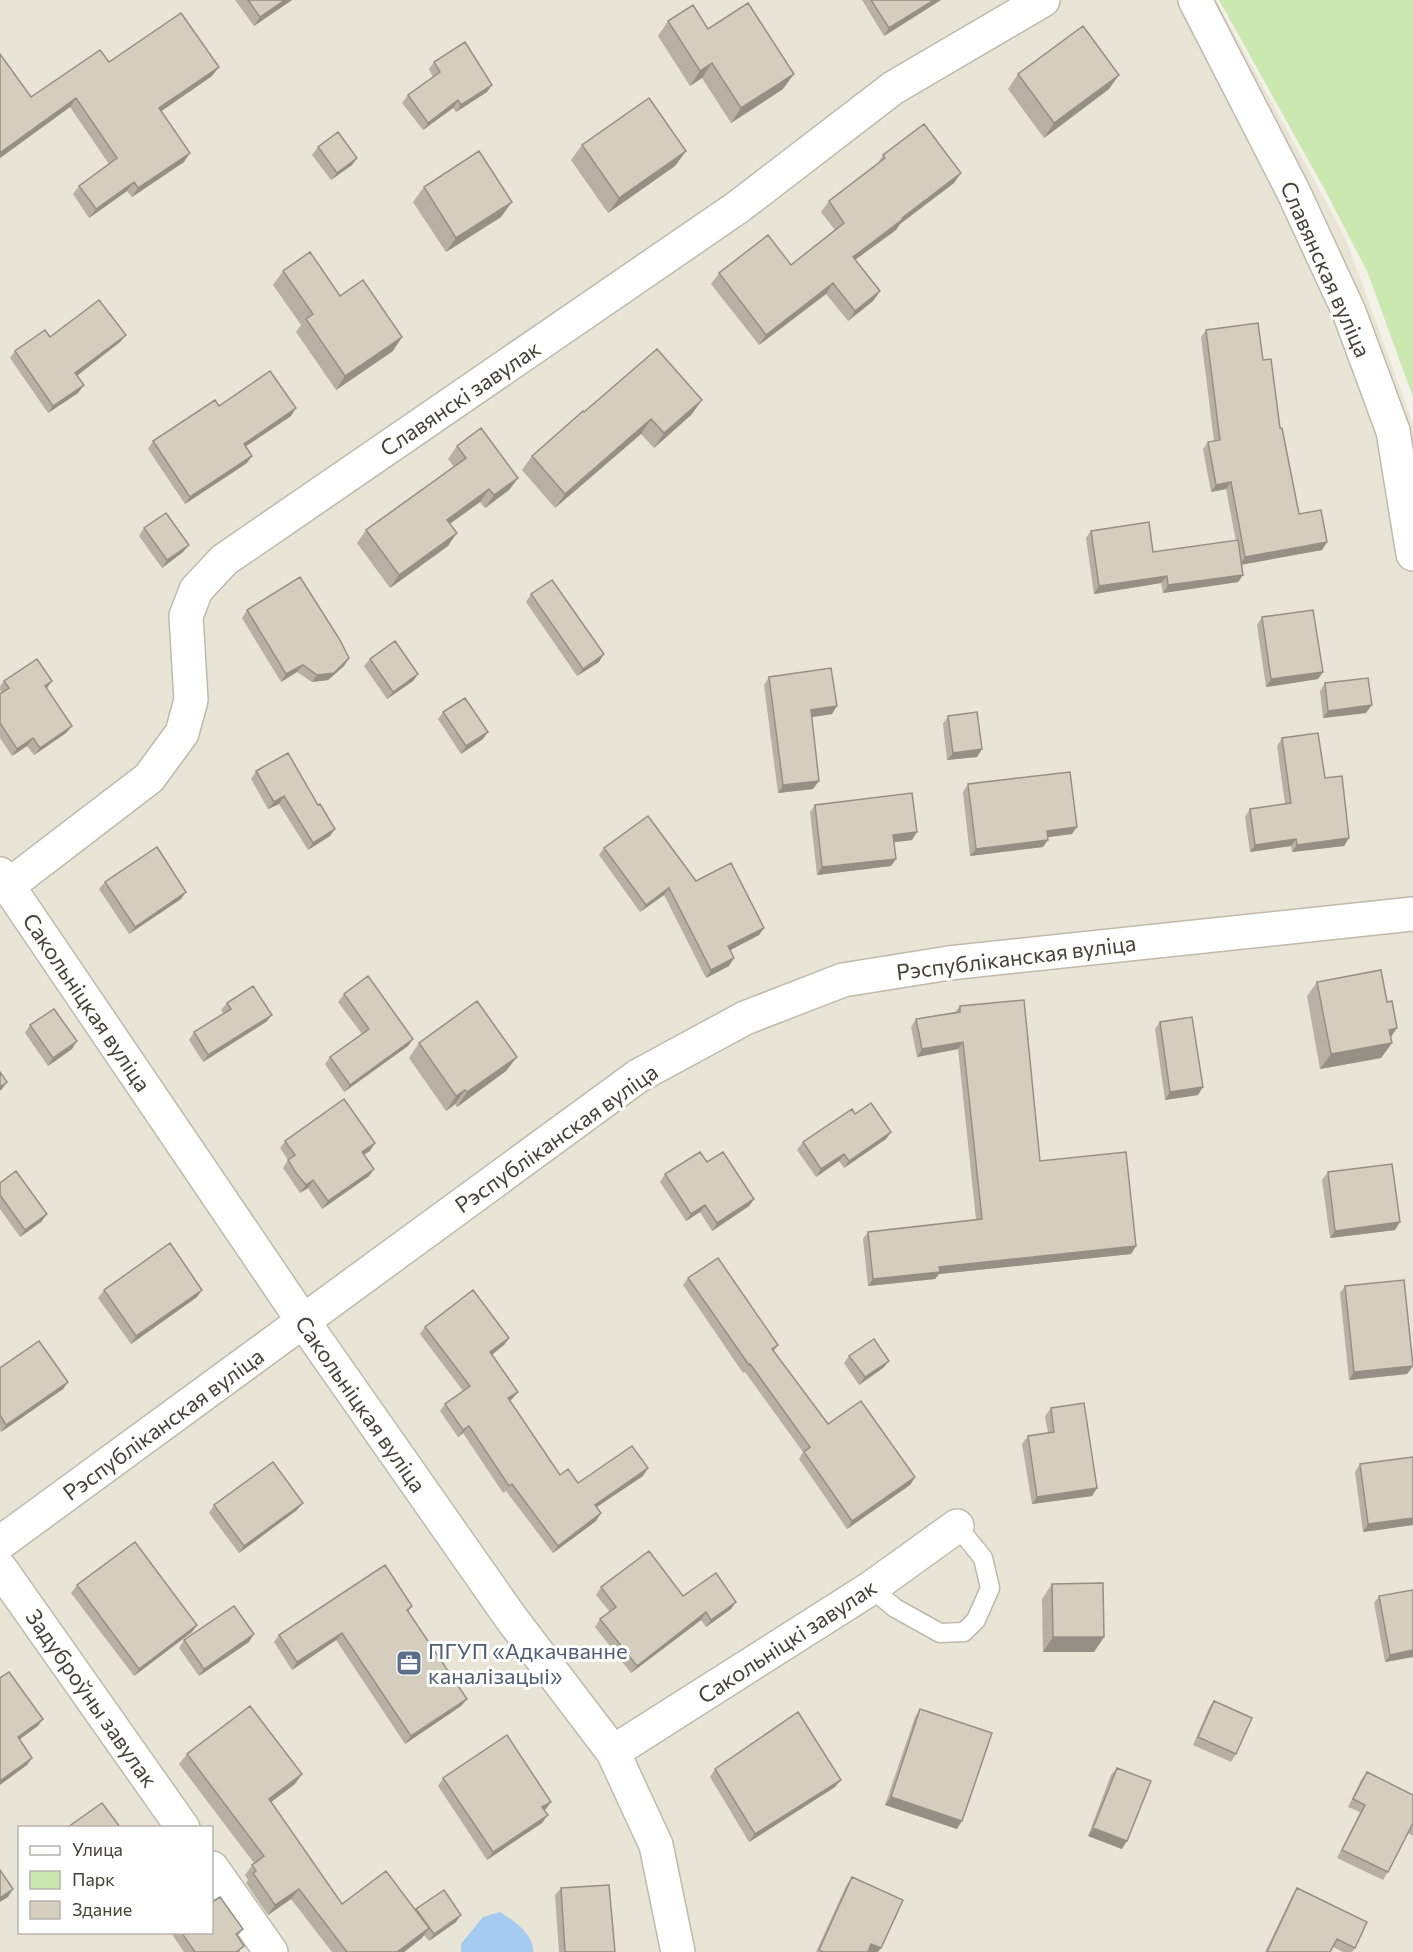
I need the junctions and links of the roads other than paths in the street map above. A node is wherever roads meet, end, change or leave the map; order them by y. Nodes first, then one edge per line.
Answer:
1 (1043, 0) edge
2 (1195, 0) edge
3 (1413, 554) edge
4 (4, 880) edge
5 (1413, 914) edge
6 (303, 1321) junction
7 (957, 1526) joint
8 (0, 1543) edge
9 (0, 1568) edge
10 (871, 1588) junction
11 (613, 1752) junction
12 (182, 1826) edge
13 (213, 1869) edge
14 (271, 1952) edge
15 (678, 1952) edge

1 - 4 street, Славянскі завулак
2 - 3 street, Славянская вуліца
4 - 6 street, Сакольніцкая вуліца
5 - 6 street, Рэспубліканская вуліца
6 - 8 street, Рэспубліканская вуліца
6 - 11 street, Сакольніцкая вуліца
7 - 10 street, Сакольніцкі завулак
7 - 10 lane
9 - 12 street, Задуброўны завулак
10 - 11 street, Сакольніцкі завулак
11 - 15 street, Сакольніцкая вуліца
13 - 14 street

